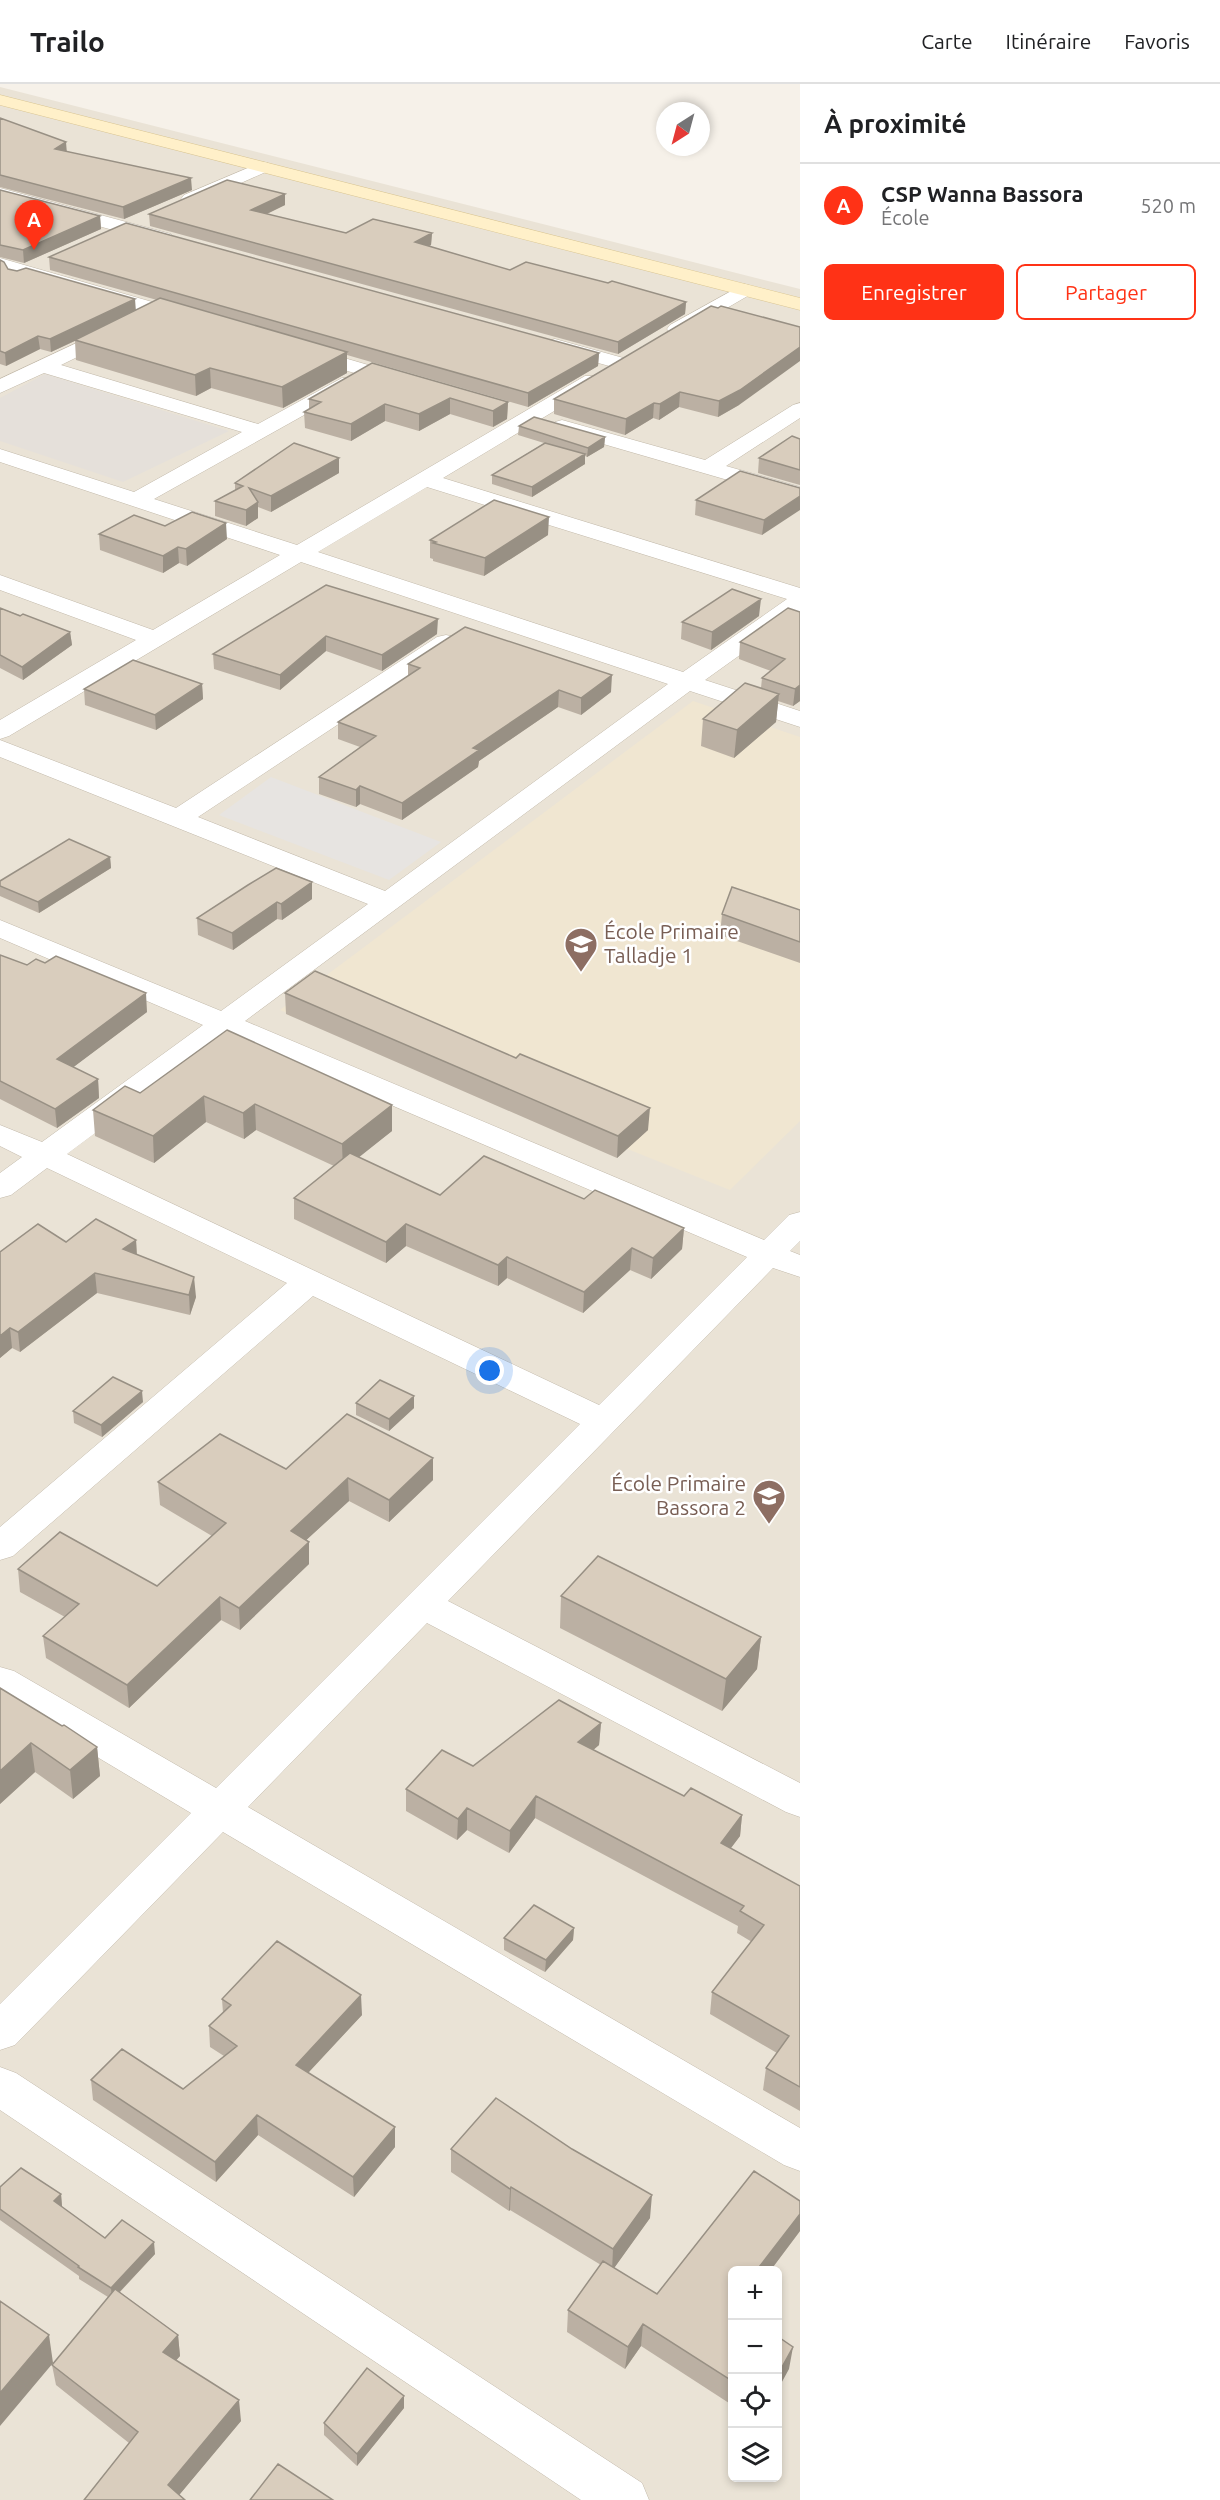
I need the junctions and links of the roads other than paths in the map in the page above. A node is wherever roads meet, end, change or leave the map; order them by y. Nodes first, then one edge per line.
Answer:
1 (0, 100) edge
2 (262, 167) junction
3 (0, 193) edge
4 (178, 204) edge
5 (147, 218) edge
6 (126, 227) junction
7 (96, 240) edge
8 (184, 243) edge
9 (55, 258) edge
10 (0, 264) edge
11 (25, 271) junction
12 (0, 282) edge
13 (744, 290) junction
14 (800, 304) edge
15 (159, 310) junction
16 (203, 323) edge
17 (540, 341) edge
18 (281, 345) edge
19 (639, 352) junction
20 (42, 366) junction
21 (369, 371) junction
22 (0, 387) edge
23 (426, 387) edge
24 (800, 409) edge
25 (507, 410) edge
26 (529, 417) junction
27 (260, 431) junction
28 (0, 455) edge
29 (708, 468) junction
30 (425, 479) junction
31 (800, 494) edge
32 (135, 500) junction
33 (299, 554) junction
34 (0, 582) edge
35 (800, 596) edge
36 (800, 601) edge
37 (486, 616) junction
38 (155, 639) junction
39 (686, 682) junction
40 (800, 719) edge
41 (0, 731) edge
42 (0, 748) edge
43 (179, 818) junction
44 (388, 902) junction
45 (0, 928) edge
46 (226, 1023) junction
47 (0, 1134) edge
48 (45, 1156) junction
49 (0, 1188) edge
50 (800, 1222) edge
51 (784, 1260) edge
52 (309, 1281) junction
53 (603, 1421) junction
54 (0, 1547) edge
55 (422, 1604) junction
56 (0, 1681) edge
57 (800, 1801) edge
58 (219, 1810) junction
59 (0, 2032) edge
60 (0, 2086) edge
61 (800, 2151) edge
62 (624, 2500) edge

1 - 2 street
2 - 4 street
2 - 13 street
3 - 6 street
5 - 6 street
6 - 7 street
6 - 8 street
9 - 11 street
10 - 11 street
11 - 12 street
11 - 15 street
13 - 14 street
13 - 19 street
15 - 16 street
15 - 20 street
17 - 19 street
18 - 21 street
19 - 26 street
20 - 22 street
20 - 27 street
21 - 23 street
21 - 27 street
24 - 29 street
25 - 26 street
26 - 29 street
26 - 30 street
27 - 32 street
28 - 32 street
29 - 31 street
30 - 33 street
30 - 35 street
32 - 33 street
33 - 37 street
33 - 38 street
34 - 38 street
36 - 39 street
37 - 39 street
37 - 43 street
38 - 41 street
39 - 40 street
39 - 44 street
42 - 43 street
43 - 44 street
44 - 46 street
45 - 46 street
46 - 48 street
46 - 51 street
47 - 48 street
48 - 49 street
48 - 52 street
50 - 51 street
51 - 53 street
52 - 53 street
52 - 54 street
53 - 55 street
55 - 57 street
55 - 58 street
56 - 58 street
58 - 59 street
58 - 61 street
60 - 62 street

